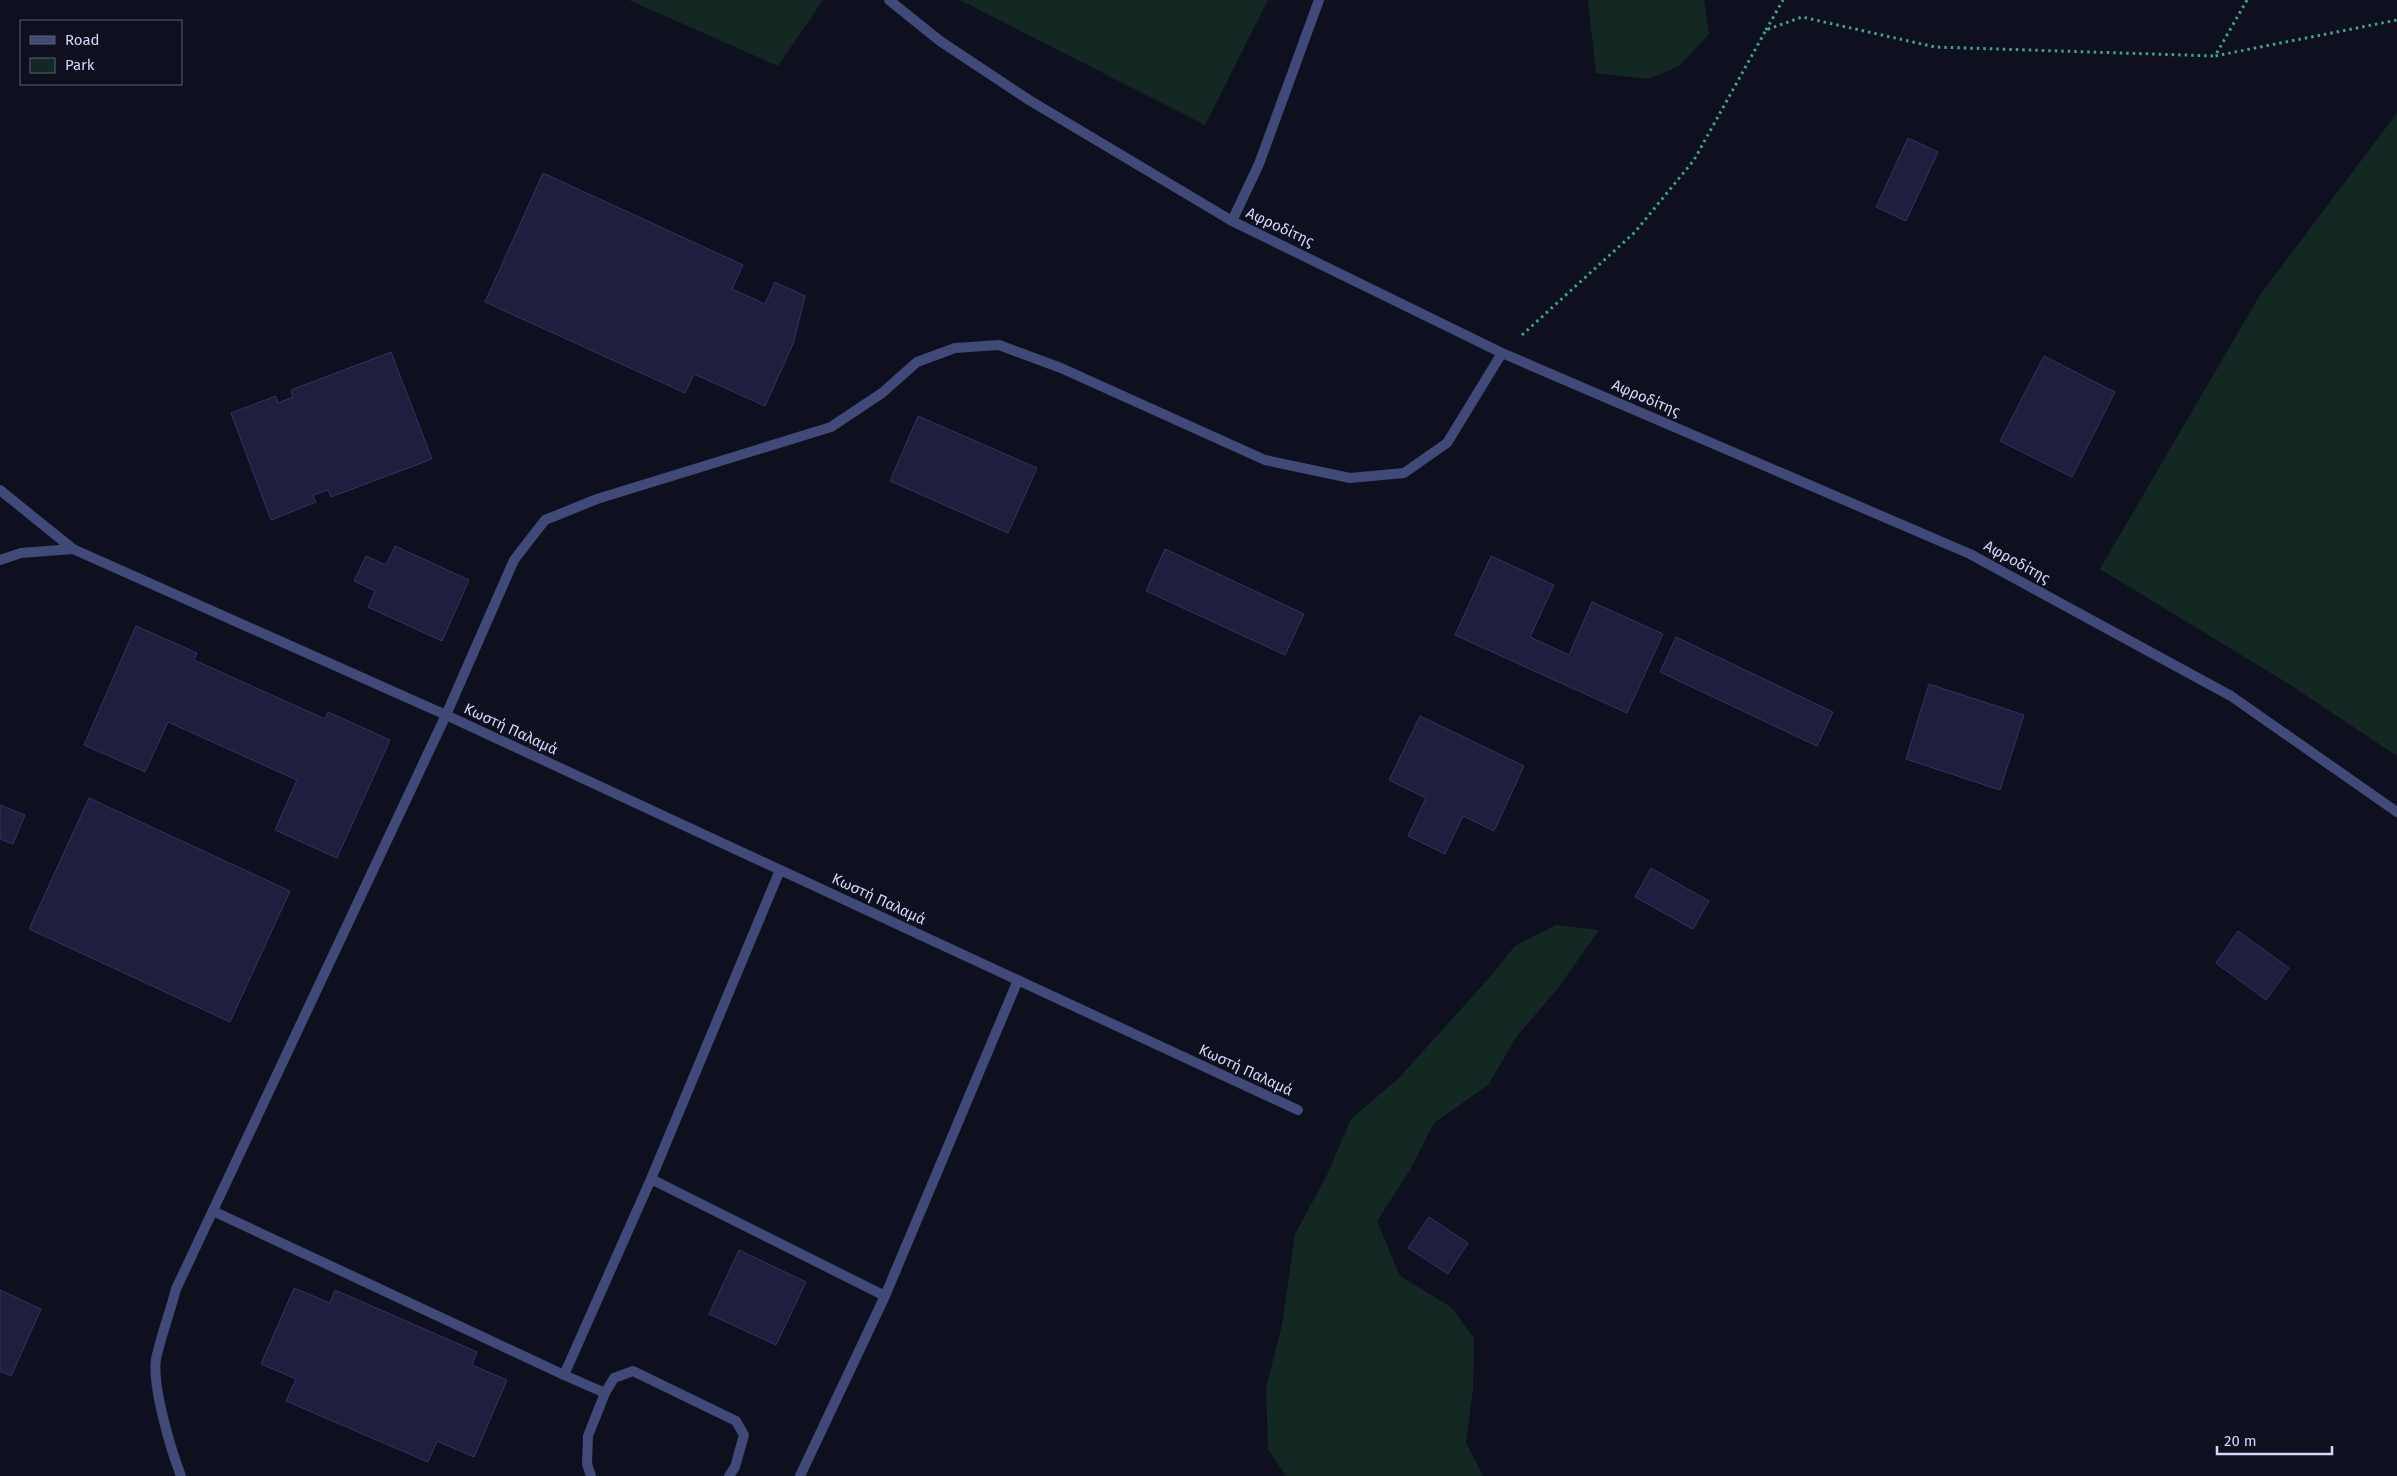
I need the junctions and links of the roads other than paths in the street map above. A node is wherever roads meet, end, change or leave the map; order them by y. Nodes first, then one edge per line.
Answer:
1 (889, 0) edge
2 (1320, 0) edge
3 (1232, 221) junction
4 (1502, 353) junction
5 (0, 490) edge
6 (73, 548) junction
7 (0, 560) edge
8 (446, 715) junction
9 (2397, 812) edge
10 (780, 870) junction
11 (1018, 980) junction
12 (1298, 1110) dead end
13 (652, 1180) junction
14 (213, 1211) junction
15 (885, 1296) junction
16 (564, 1375) junction
17 (605, 1393) junction
18 (181, 1476) edge
19 (591, 1476) edge
20 (728, 1476) edge
21 (800, 1476) edge

1 - 3 street, Αφροδίτης
2 - 3 street
3 - 4 street, Αφροδίτης
4 - 8 street
4 - 9 street, Αφροδίτης
5 - 6 street, Κωστή Παλαμά
6 - 7 street
6 - 8 street, Κωστή Παλαμά
8 - 10 street, Κωστή Παλαμά
8 - 14 street
10 - 11 street, Κωστή Παλαμά
10 - 13 street
11 - 12 street, Κωστή Παλαμά
11 - 15 street
13 - 15 street
13 - 16 street
14 - 16 street
14 - 18 street
15 - 21 street
16 - 17 street
17 - 19 street
17 - 20 street

